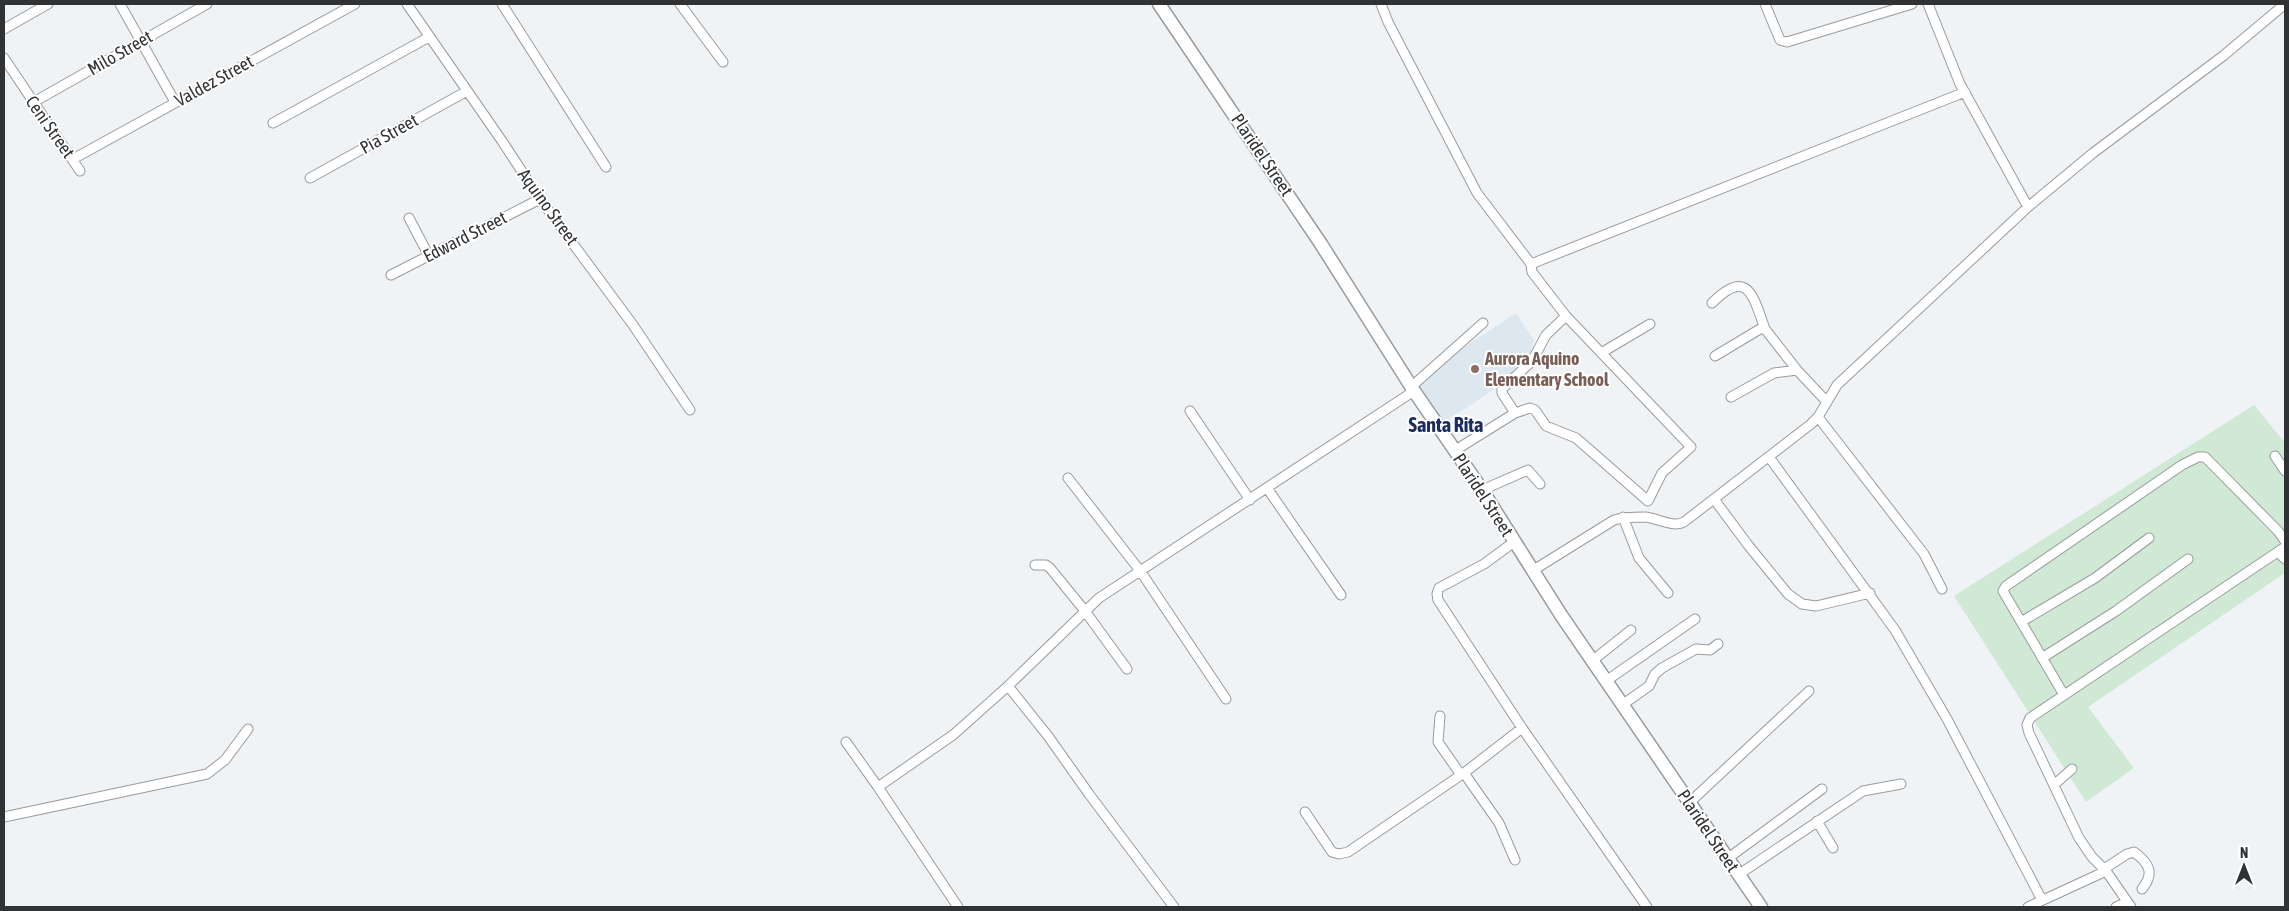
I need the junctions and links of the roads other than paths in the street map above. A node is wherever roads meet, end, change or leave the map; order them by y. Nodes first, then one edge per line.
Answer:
1 (48, 4) edge
2 (120, 4) edge
3 (207, 4) edge
4 (355, 4) edge
5 (407, 4) edge
6 (502, 4) edge
7 (680, 4) edge
8 (1159, 4) edge
9 (1381, 4) edge
10 (1765, 4) edge
11 (1912, 4) edge
12 (1928, 4) edge
13 (2285, 4) edge
14 (4, 29) edge
15 (429, 37) junction
16 (140, 40) junction
17 (4, 58) edge
18 (723, 62) dead end
19 (467, 91) junction
20 (1965, 92) junction
21 (175, 102) junction
22 (32, 103) junction
23 (273, 123) dead end
24 (73, 159) junction
25 (606, 167) dead end
26 (80, 171) dead end
27 (310, 178) dead end
28 (540, 200) junction
29 (2028, 207) junction
30 (409, 218) dead end
31 (429, 256) junction
32 (1532, 264) junction
33 (391, 275) dead end
34 (1712, 303) dead end
35 (1566, 316) junction
36 (1483, 323) dead end
37 (1650, 324) dead end
38 (1764, 329) junction
39 (1601, 353) junction
40 (1715, 356) dead end
41 (1797, 370) junction
42 (1411, 387) junction
43 (1731, 397) dead end
44 (1827, 402) junction
45 (690, 410) dead end
46 (1190, 411) dead end
47 (1515, 413) junction
48 (1818, 417) junction
49 (1454, 451) junction
50 (2275, 456) dead end
51 (1769, 457) junction
52 (2285, 471) edge
53 (1068, 478) dead end
54 (1540, 484) dead end
55 (1267, 488) junction
56 (1482, 490) junction
57 (1714, 499) junction
58 (1250, 500) junction
59 (1648, 500) junction
60 (1623, 517) junction
61 (1647, 517) junction
62 (2149, 538) dead end
63 (2285, 541) edge
64 (1514, 542) junction
65 (2282, 550) edge
66 (2188, 559) dead end
67 (2285, 559) edge
68 (1035, 565) dead end
69 (1532, 571) junction
70 (1141, 572) junction
71 (1942, 589) dead end
72 (1668, 593) dead end
73 (1870, 594) junction
74 (1341, 596) dead end
75 (1086, 612) junction
76 (1695, 618) dead end
77 (2021, 622) junction
78 (1631, 630) dead end
79 (1718, 644) dead end
80 (2042, 658) junction
81 (1592, 661) junction
82 (1127, 669) dead end
83 (1606, 682) junction
84 (1008, 686) junction
85 (1809, 691) dead end
86 (2064, 695) junction
87 (1226, 699) dead end
88 (1622, 705) junction
89 (1440, 716) dead end
90 (1522, 728) junction
91 (248, 730) dead end
92 (846, 742) dead end
93 (2072, 770) dead end
94 (1462, 774) junction
95 (1901, 784) dead end
96 (2055, 784) junction
97 (878, 787) junction
98 (1822, 789) dead end
99 (1689, 803) junction
100 (1305, 812) dead end
101 (4, 817) edge
102 (1817, 821) junction
103 (1833, 848) dead end
104 (1728, 859) junction
105 (1514, 860) dead end
106 (2105, 870) junction
107 (1738, 875) junction
108 (2142, 889) dead end
109 (2042, 900) junction
110 (2129, 904) edge
111 (958, 907) edge
112 (1174, 907) edge
113 (1647, 907) edge
114 (1761, 907) edge
115 (2028, 907) edge
116 (2116, 907) edge

1 - 14 street
2 - 16 street
3 - 16 street, Milo Street
4 - 21 street, Valdez Street
5 - 15 street, Aquino Street
6 - 25 street
7 - 18 street
8 - 42 street, Plaridel Street
9 - 32 street
10 - 11 street
12 - 20 street
13 - 29 street
15 - 19 street, Aquino Street
15 - 23 street
16 - 21 street
16 - 22 street, Milo Street
17 - 22 street, Ceni Street
19 - 27 street, Pia Street
19 - 28 street, Aquino Street
20 - 29 street
20 - 32 street
21 - 24 street, Valdez Street
22 - 24 street, Ceni Street
24 - 26 street, Ceni Street
28 - 31 street, Edward Street
28 - 45 street, Aquino Street
29 - 44 street
30 - 31 street
31 - 33 street, Edward Street
32 - 35 street
34 - 38 street
35 - 39 street
35 - 47 street
36 - 42 street
37 - 39 street
38 - 40 street
38 - 41 street
39 - 59 street
41 - 43 street
41 - 44 street
42 - 49 street, Plaridel Street
42 - 55 street
44 - 48 street
46 - 58 street
47 - 49 street
47 - 59 street
48 - 51 street
48 - 71 street
49 - 56 street, Plaridel Street
50 - 52 street
51 - 57 street
51 - 73 street
53 - 70 street
54 - 56 street
55 - 58 street
55 - 74 street
56 - 64 street, Plaridel Street
57 - 61 street
57 - 73 street
58 - 70 street
59 - 61 street
60 - 61 street
60 - 69 street
60 - 72 street
62 - 77 street
63 - 77 street
64 - 69 street, Plaridel Street
64 - 90 street
65 - 67 street
65 - 86 street
66 - 80 street
68 - 75 street
69 - 81 street, Plaridel Street
70 - 75 street
70 - 87 street
73 - 109 street
75 - 82 street
75 - 84 street
76 - 83 street
77 - 80 street
78 - 81 street
79 - 88 street
80 - 86 street
81 - 83 street, Plaridel Street
83 - 88 street, Plaridel Street
84 - 97 street
84 - 112 street
85 - 99 street
86 - 96 street
88 - 99 street, Plaridel Street
89 - 94 street
90 - 94 street
90 - 113 street
91 - 101 street
92 - 97 street
93 - 96 street
94 - 100 street
94 - 105 street
95 - 102 street
96 - 106 street
97 - 111 street
98 - 104 street
99 - 104 street, Plaridel Street
102 - 103 street
102 - 107 street
104 - 107 street, Plaridel Street
106 - 108 street
106 - 109 street
106 - 110 street
107 - 114 street, Plaridel Street
109 - 115 street
110 - 116 street

